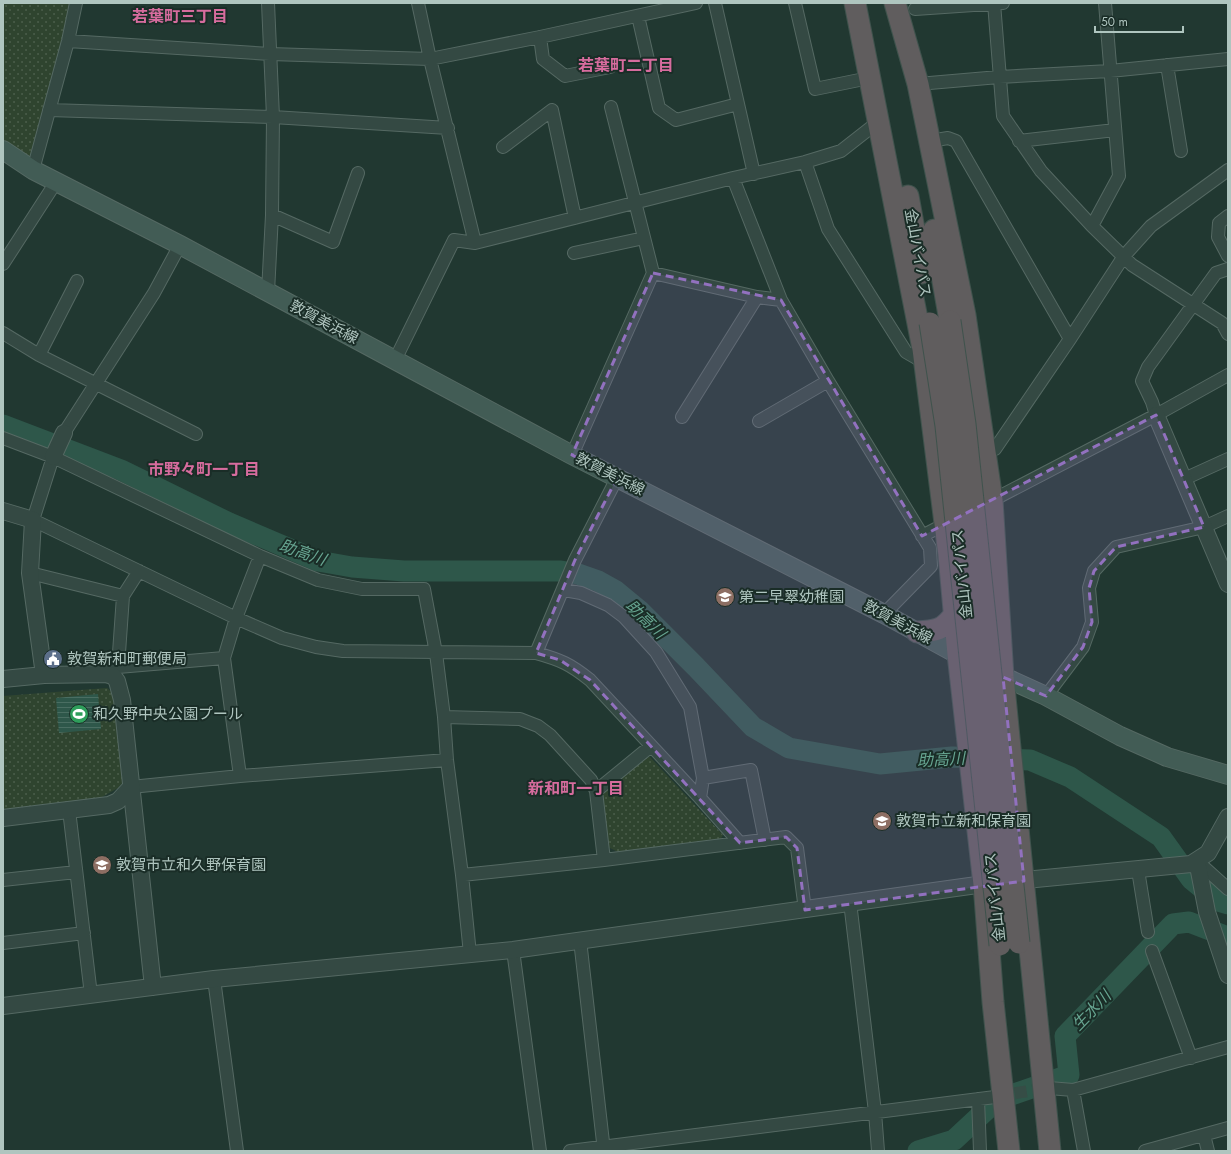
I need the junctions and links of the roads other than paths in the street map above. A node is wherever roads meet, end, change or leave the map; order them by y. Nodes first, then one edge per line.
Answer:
1 (76, 3) edge
2 (268, 3) edge
3 (418, 3) edge
4 (696, 3) edge
5 (715, 3) edge
6 (796, 3) edge
7 (855, 3) edge
8 (865, 3) edge
9 (885, 3) edge
10 (997, 3) edge
11 (1105, 3) edge
12 (666, 6) edge
13 (905, 6) edge
14 (638, 16) junction
15 (540, 37) junction
16 (68, 41) junction
17 (270, 54) junction
18 (430, 59) junction
19 (1228, 59) edge
20 (1167, 65) junction
21 (610, 67) dead end
22 (1110, 71) junction
23 (999, 77) junction
24 (869, 78) junction
25 (918, 84) junction
26 (738, 104) junction
27 (611, 107) dead end
28 (49, 110) junction
29 (273, 117) junction
30 (878, 122) junction
31 (448, 128) junction
32 (1115, 130) junction
33 (1019, 140) junction
34 (930, 141) junction
35 (502, 147) dead end
36 (3, 150) edge
37 (1181, 150) dead end
38 (805, 162) junction
39 (33, 170) junction
40 (1228, 170) edge
41 (358, 173) dead end
42 (754, 174) junction
43 (733, 178) junction
44 (56, 182) junction
45 (635, 203) junction
46 (272, 215) junction
47 (1228, 216) edge
48 (575, 218) junction
49 (1092, 226) junction
50 (644, 238) junction
51 (476, 244) junction
52 (180, 245) junction
53 (574, 253) dead end
54 (1124, 256) junction
55 (1228, 256) edge
56 (3, 264) edge
57 (1228, 269) edge
58 (653, 273) junction
59 (77, 281) dead end
60 (268, 292) junction
61 (757, 296) junction
62 (781, 300) junction
63 (1194, 305) junction
64 (940, 322) junction
65 (3, 333) edge
66 (1228, 334) edge
67 (1070, 339) junction
68 (39, 355) junction
69 (395, 360) junction
70 (925, 363) junction
71 (1228, 375) edge
72 (828, 380) junction
73 (95, 383) junction
74 (1156, 415) junction
75 (682, 416) dead end
76 (759, 421) dead end
77 (64, 433) joint
78 (196, 434) dead end
79 (3, 438) edge
80 (984, 451) junction
81 (572, 455) junction
82 (52, 457) junction
83 (1228, 459) edge
84 (617, 478) junction
85 (1184, 479) junction
86 (992, 500) junction
87 (3, 511) edge
88 (1228, 516) edge
89 (32, 520) junction
90 (945, 524) junction
91 (1204, 527) junction
92 (922, 536) junction
93 (260, 556) junction
94 (139, 571) junction
95 (30, 573) junction
96 (1228, 584) edge
97 (564, 590) junction
98 (123, 596) junction
99 (884, 614) junction
100 (954, 615) junction
101 (236, 618) junction
102 (917, 632) junction
103 (436, 653) junction
104 (536, 653) junction
105 (958, 654) junction
106 (224, 658) junction
107 (115, 672) junction
108 (44, 675) junction
109 (1003, 677) junction
110 (3, 679) edge
111 (1046, 696) junction
112 (444, 717) junction
113 (651, 746) junction
114 (447, 760) junction
115 (1228, 775) edge
116 (240, 776) junction
117 (703, 778) junction
118 (131, 787) junction
119 (596, 791) junction
120 (700, 798) junction
121 (69, 810) junction
122 (1228, 817) edge
123 (3, 818) edge
124 (765, 840) junction
125 (740, 843) junction
126 (604, 860) junction
127 (1194, 863) junction
128 (1138, 870) junction
129 (76, 872) junction
130 (462, 875) junction
131 (3, 880) edge
132 (1024, 881) junction
133 (984, 884) junction
134 (1228, 889) edge
135 (850, 902) junction
136 (805, 910) junction
137 (1148, 932) dead end
138 (84, 933) junction
139 (580, 940) junction
140 (3, 943) edge
141 (1009, 944) junction
142 (513, 950) junction
143 (1152, 951) dead end
144 (470, 954) junction
145 (1227, 969) edge
146 (214, 979) junction
147 (153, 987) junction
148 (91, 995) junction
149 (3, 1006) edge
150 (1228, 1047) edge
151 (1191, 1058) junction
152 (1049, 1088) tunnel mouth
153 (1073, 1090) junction
154 (995, 1097) tunnel mouth
155 (978, 1099) junction
156 (875, 1112) junction
157 (1228, 1128) edge
158 (1204, 1135) junction
159 (604, 1149) edge
160 (237, 1151) edge
161 (540, 1151) edge
162 (570, 1151) edge
163 (878, 1151) edge
164 (980, 1151) edge
165 (1009, 1151) edge
166 (1022, 1151) edge
167 (1040, 1151) edge
168 (1050, 1151) edge
169 (1084, 1151) edge
170 (1145, 1151) edge
171 (1208, 1151) edge

1 - 16 street
2 - 17 street
3 - 18 street
4 - 12 street
5 - 26 street
6 - 24 street
7 - 24 highway
8 - 64 highway, 金山バイパス
9 - 64 highway, 金山バイパス
10 - 13 street
10 - 23 street
11 - 22 street
12 - 14 street
13 - 25 highway
14 - 15 street
14 - 26 street
15 - 18 street
15 - 21 street
16 - 17 street
16 - 28 street
17 - 18 street
17 - 29 street
18 - 31 street
19 - 20 street
20 - 22 street
20 - 37 street
22 - 23 street
22 - 32 street
23 - 25 street
23 - 33 street
24 - 30 highway
25 - 34 highway
26 - 42 street
27 - 45 street
28 - 29 street
28 - 39 street
29 - 31 street
29 - 46 street
30 - 38 street
30 - 70 highway
31 - 51 street
32 - 33 street
32 - 49 street
33 - 49 street
34 - 67 street
34 - 80 highway
35 - 48 street
36 - 39 main road, 敦賀美浜線
38 - 42 street
38 - 70 street
39 - 44 main road, 敦賀美浜線
40 - 54 street
41 - 46 street
42 - 43 street
43 - 45 street
43 - 62 street
44 - 52 main road, 敦賀美浜線
44 - 56 street
45 - 48 street
45 - 50 street
46 - 60 street
47 - 55 street
48 - 51 street
49 - 54 street
50 - 53 street
50 - 58 street
51 - 69 street
52 - 60 main road, 敦賀美浜線
52 - 73 street
54 - 63 street
54 - 67 street
57 - 63 street
58 - 61 street
58 - 81 street
59 - 68 street
60 - 69 main road, 敦賀美浜線
61 - 62 street
61 - 75 street
62 - 72 street
63 - 66 street
63 - 74 street
64 - 141 highway, 金山バイパス, bridge
65 - 68 street
67 - 80 street
68 - 73 street
69 - 81 main road, 敦賀美浜線
70 - 90 highway
71 - 74 street
72 - 76 street
72 - 92 street
73 - 77 street
73 - 78 street
74 - 85 street
74 - 86 street
77 - 82 street
79 - 82 street
80 - 86 highway
81 - 84 main road, 敦賀美浜線
82 - 89 street
82 - 93 street
83 - 85 street
84 - 97 street
84 - 99 main road, 敦賀美浜線
85 - 91 street
86 - 90 street
86 - 109 highway
87 - 89 street
88 - 91 street
89 - 94 street
89 - 95 street
90 - 92 street
90 - 100 highway
91 - 96 street
91 - 111 street
92 - 99 street
93 - 101 street
93 - 103 street
94 - 98 street
94 - 101 street
95 - 98 street
95 - 108 street
97 - 104 street
97 - 117 street
98 - 107 street
99 - 102 main road, 敦賀美浜線
100 - 102 highway
100 - 105 highway
101 - 103 street
101 - 106 street
102 - 105 main road, 敦賀美浜線
103 - 104 street
103 - 112 street
104 - 113 street
105 - 109 main road, 敦賀美浜線
105 - 133 highway
106 - 107 street
106 - 116 street
107 - 108 street
107 - 118 street
108 - 110 street
109 - 111 main road, 敦賀美浜線
109 - 132 highway
111 - 115 main road, 敦賀美浜線
112 - 114 street
112 - 119 street
113 - 119 street
113 - 120 street
114 - 116 street
114 - 130 street
116 - 118 street
117 - 120 street
117 - 124 street
118 - 121 street
118 - 147 street
119 - 126 street
120 - 125 street
121 - 123 street
121 - 129 street
122 - 127 street
124 - 125 street
124 - 136 street
125 - 126 street
126 - 130 street
127 - 128 street
127 - 134 street
127 - 145 street
128 - 132 street
128 - 137 street
129 - 131 street
129 - 138 street
130 - 144 street
132 - 133 street
132 - 168 highway
133 - 135 street
133 - 165 highway
135 - 136 street
135 - 156 street
136 - 139 street
138 - 140 street
138 - 148 street
139 - 142 street
139 - 159 street
141 - 166 highway, 金山バイパス
141 - 167 highway, 金山バイパス
142 - 144 street
142 - 161 street
143 - 151 street
144 - 146 street
146 - 147 street
146 - 160 street
147 - 148 street
148 - 149 street
150 - 151 street
151 - 153 street
152 - 153 street
153 - 169 street
154 - 155 street
155 - 156 street
155 - 164 street
156 - 159 street
156 - 163 street
157 - 158 street
158 - 170 street
158 - 171 street
159 - 162 street

